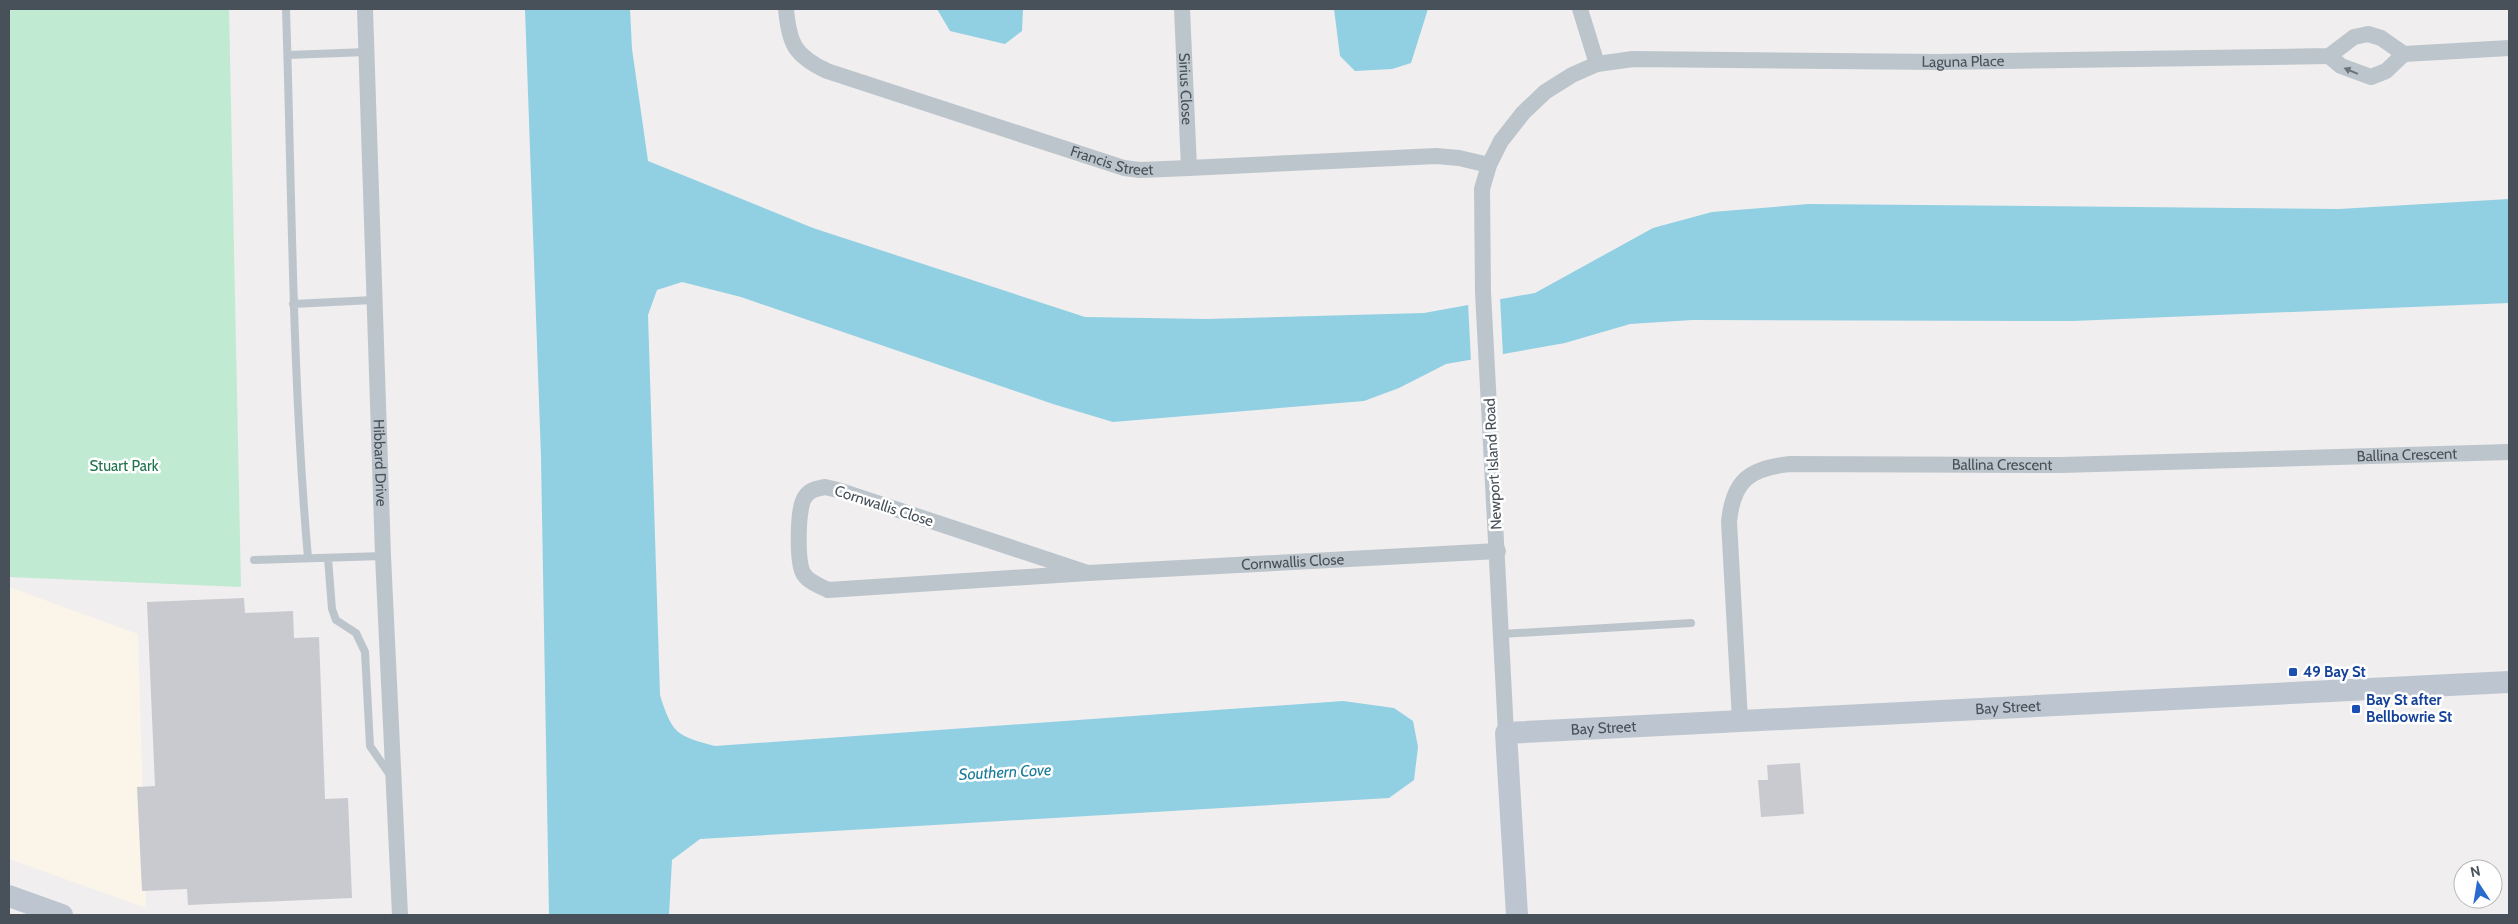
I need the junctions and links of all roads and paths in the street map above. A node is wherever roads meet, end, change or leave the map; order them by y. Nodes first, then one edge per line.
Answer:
1 (286, 9) edge
2 (365, 9) edge
3 (786, 9) edge
4 (1182, 9) edge
5 (1580, 9) edge
6 (2509, 48) edge
7 (367, 52) junction
8 (2404, 54) junction
9 (288, 55) junction
10 (2329, 56) junction
11 (1596, 64) junction
12 (1489, 165) junction
13 (1189, 168) junction
14 (373, 300) junction
15 (294, 304) junction
16 (2509, 452) edge
17 (1498, 551) junction
18 (383, 556) junction
19 (308, 558) junction
20 (328, 558) junction
21 (254, 560) dead end
22 (1088, 573) junction
23 (1692, 623) dead end
24 (1502, 634) junction
25 (2509, 682) edge
26 (1740, 720) junction
27 (1506, 733) junction
28 (394, 781) junction
29 (9, 896) edge
30 (62, 915) edge
31 (400, 915) edge
32 (1516, 915) edge

1 - 9 lane
2 - 7 street, Hibbard Drive
3 - 13 street, Francis Street
4 - 13 street, Sirius Close
5 - 11 street
6 - 8 street
7 - 9 lane
7 - 14 street, Hibbard Drive
8 - 10 street
8 -> 10 street
9 - 15 lane
10 - 11 street, Laguna Place
11 - 12 street, Newport Island Road
12 - 13 street, Francis Street
12 - 17 street, Newport Island Road
14 - 15 lane
14 - 18 street, Hibbard Drive
15 - 19 lane
16 - 26 street, Ballina Crescent
17 - 22 street, Cornwallis Close
17 - 24 street, Newport Island Road
18 - 20 lane
18 - 28 street, Hibbard Drive
19 - 20 lane
19 - 21 lane
20 - 28 lane
22 - 22 street, Cornwallis Close
23 - 24 lane
24 - 27 street, Newport Island Road
25 - 26 street, Bay Street
26 - 27 street, Bay Street
27 - 32 street, Newport Island Road
28 - 31 street, Hibbard Drive
29 - 30 street

